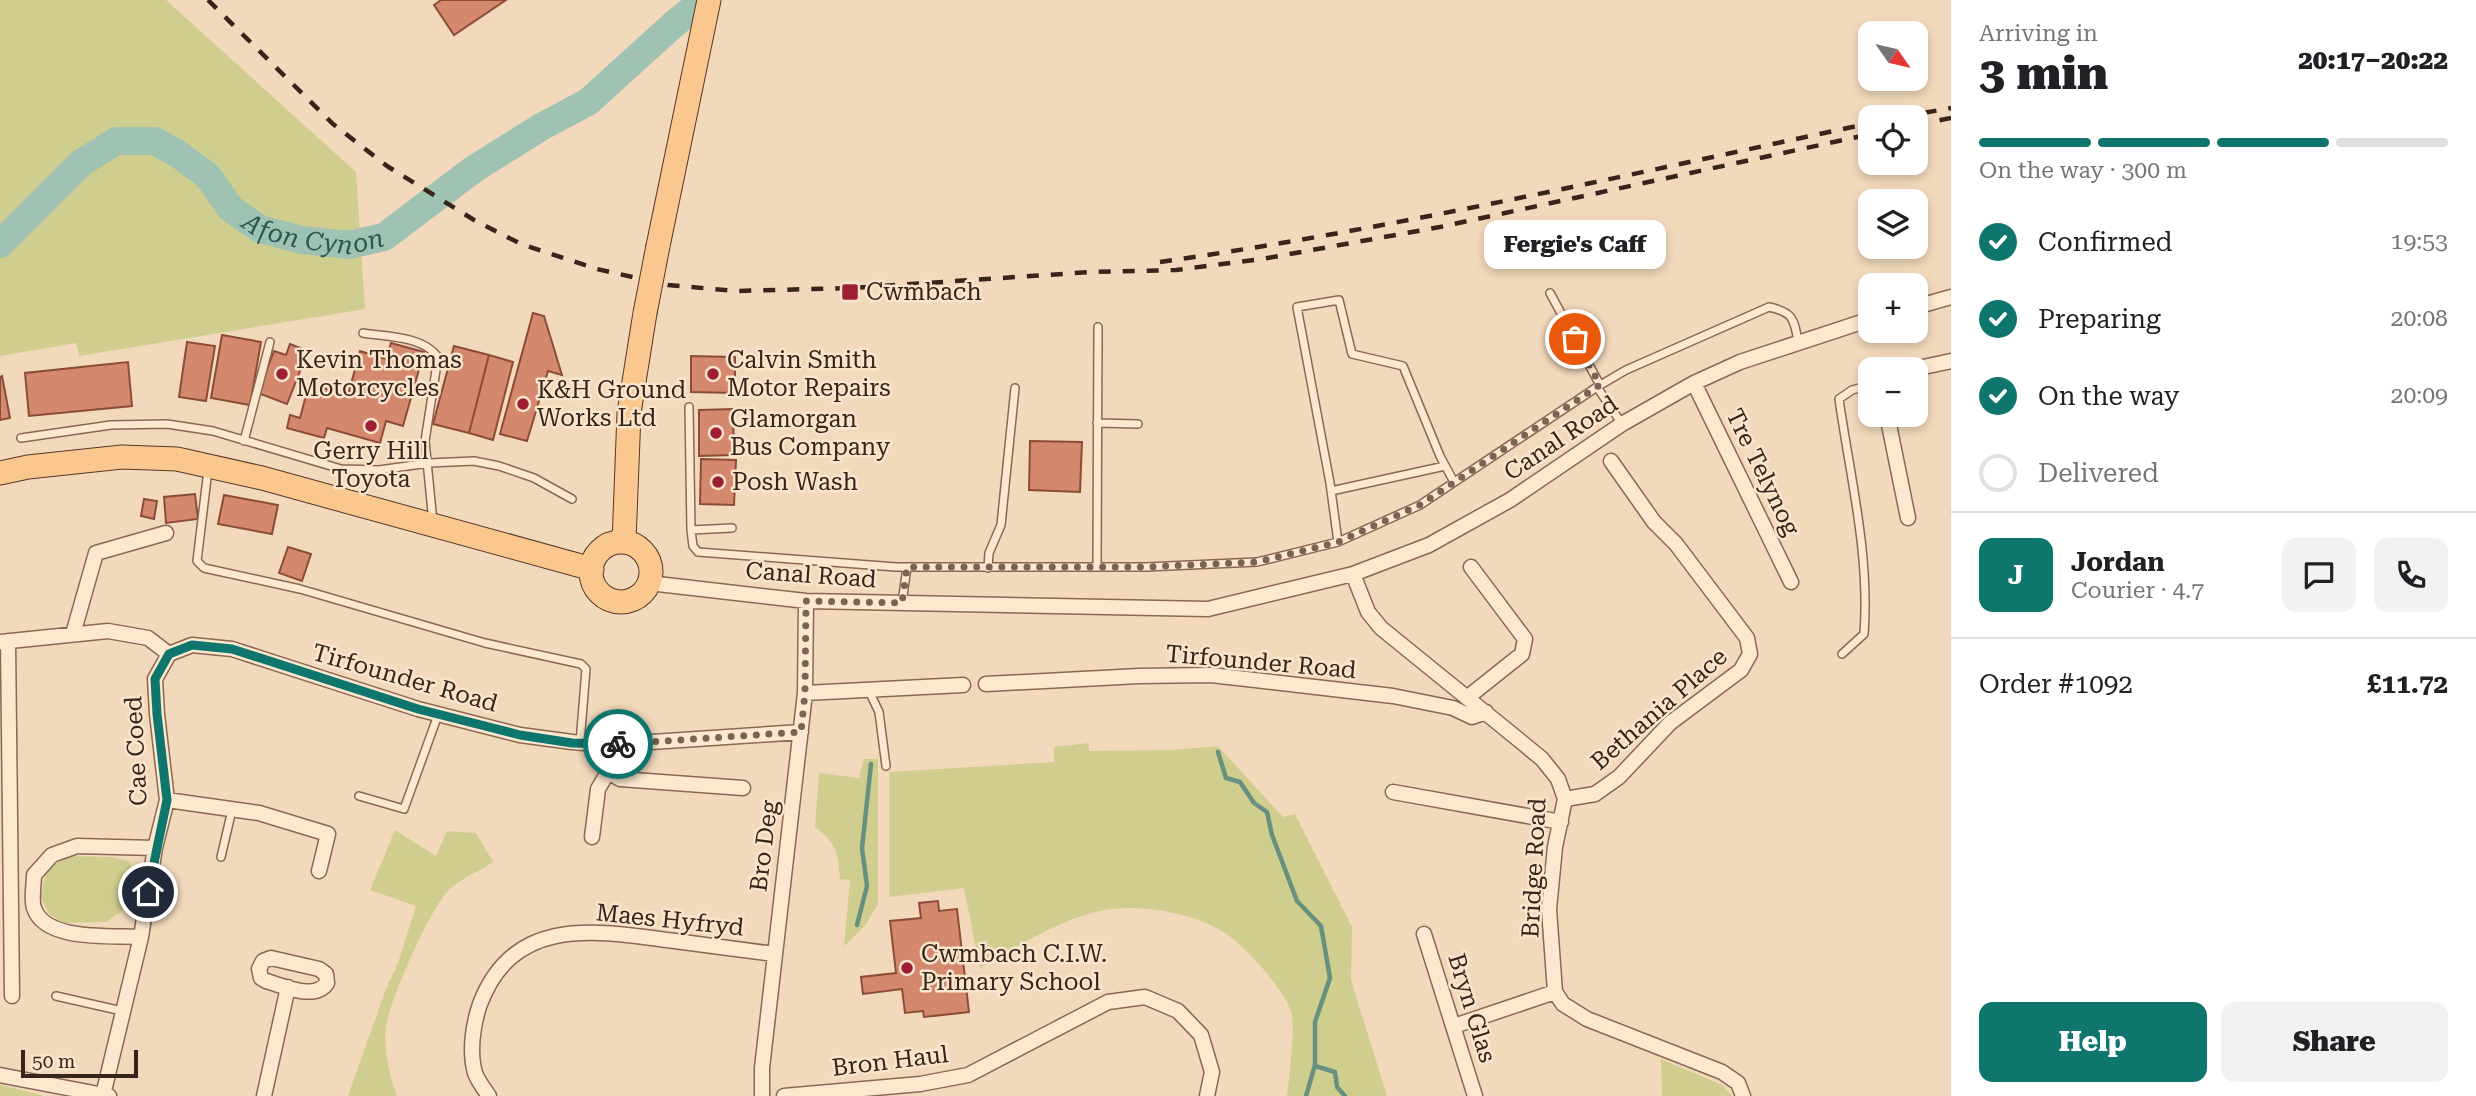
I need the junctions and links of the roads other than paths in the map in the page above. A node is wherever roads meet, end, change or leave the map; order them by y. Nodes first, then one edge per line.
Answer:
1 (709, 0) edge
2 (1550, 293) dead end
3 (1951, 298) edge
4 (1928, 304) edge
5 (1858, 323) edge
6 (1098, 327) dead end
7 (363, 333) dead end
8 (1798, 341) junction
9 (270, 342) dead end
10 (1951, 361) edge
11 (1928, 366) edge
12 (1694, 383) junction
13 (1598, 386) junction
14 (1015, 388) dead end
15 (1858, 388) edge
16 (689, 407) dead end
17 (1097, 424) junction
18 (1138, 424) dead end
19 (1622, 424) junction
20 (1889, 427) edge
21 (21, 438) dead end
22 (244, 441) junction
23 (1612, 461) dead end
24 (429, 463) junction
25 (209, 466) junction
26 (1445, 466) junction
27 (0, 473) edge
28 (1454, 482) junction
29 (1331, 487) junction
30 (572, 499) dead end
31 (1908, 518) dead end
32 (433, 526) junction
33 (732, 528) dead end
34 (691, 530) junction
35 (166, 533) dead end
36 (624, 542) junction
37 (1338, 542) junction
38 (1097, 566) junction
39 (907, 567) junction
40 (1471, 567) dead end
41 (988, 568) junction
42 (592, 569) junction
43 (1353, 574) junction
44 (1791, 582) dead end
45 (649, 583) junction
46 (806, 601) junction
47 (902, 603) junction
48 (72, 634) junction
49 (4, 641) edge
50 (169, 654) junction
51 (1842, 654) dead end
52 (986, 684) dead end
53 (963, 685) dead end
54 (869, 690) junction
55 (805, 693) junction
56 (1468, 697) junction
57 (1486, 712) junction
58 (438, 714) junction
59 (801, 732) junction
60 (579, 743) junction
61 (607, 745) junction
62 (886, 766) dead end
63 (608, 772) junction
64 (743, 788) dead end
65 (1393, 792) dead end
66 (359, 796) dead end
67 (1565, 799) junction
68 (167, 800) junction
69 (232, 809) junction
70 (1561, 822) junction
71 (592, 837) dead end
72 (155, 848) junction
73 (221, 857) dead end
74 (319, 871) dead end
75 (1424, 934) dead end
76 (141, 937) junction
77 (774, 954) junction
78 (288, 987) dead end
79 (1555, 992) junction
80 (12, 996) dead end
81 (56, 996) dead end
82 (123, 1012) junction
83 (1454, 1026) junction
84 (0, 1075) edge
85 (106, 1095) edge
86 (264, 1096) edge
87 (489, 1096) edge
88 (762, 1096) edge
89 (784, 1096) edge
90 (1207, 1096) edge
91 (1475, 1096) edge
92 (1743, 1096) edge

1 - 36 main road, bridge
2 - 13 lane
3 - 4 street
5 - 8 street, Canal Road
6 - 17 lane
7 - 24 lane
8 - 12 street, Canal Road
8 - 13 lane
9 - 22 lane
10 - 11 street
12 - 19 street, Canal Road
12 - 44 street, Tre Telynog
13 - 19 lane
13 - 28 lane
14 - 41 lane
15 - 51 lane
16 - 34 lane
17 - 18 lane
17 - 38 lane
19 - 43 street, Canal Road
20 - 31 street
21 - 22 lane
22 - 24 lane
23 - 67 street, Bethania Place
24 - 30 lane
24 - 32 lane
25 - 27 main road
25 - 32 main road
25 - 60 lane
26 - 28 lane
26 - 29 lane
26 - 29 lane
28 - 37 lane
29 - 37 lane
32 - 42 main road
33 - 34 lane
34 - 39 lane
35 - 48 street
36 - 42 main road
36 - 45 main road
37 - 38 lane
38 - 41 lane
39 - 41 lane
39 - 47 lane
40 - 56 street
42 - 45 main road
43 - 47 street, Canal Road
43 - 56 street, Bridge Road
45 - 46 street, Canal Road
46 - 47 street, Canal Road
46 - 55 street, Bro Deg
48 - 49 street
48 - 50 street
49 - 80 street
50 - 58 street, Tirfounder Road
50 - 68 street, Cae Coed
52 - 57 street, Tirfounder Road
53 - 54 street
54 - 55 street
54 - 62 lane
55 - 59 street, Bro Deg
56 - 57 street, Bridge Road
57 - 67 street, Bridge Road
58 - 60 street, Tirfounder Road
58 - 66 lane
59 - 61 street, Tirfounder Road
59 - 77 street, Bro Deg
60 - 61 street, Tirfounder Road
61 - 63 street
63 - 64 street
63 - 71 street
65 - 70 street
67 - 70 street, Bridge Road
68 - 69 street
68 - 72 street, Cae Coed
69 - 73 lane
69 - 74 street
70 - 79 street, Bridge Road
72 - 76 street, Cae Coed
72 - 76 street
75 - 83 street, Bryn Glas
76 - 82 street, Cae Coed
77 - 87 street, Maes Hyfryd
77 - 88 street, Bro Deg
78 - 86 street
79 - 83 street
79 - 92 street
81 - 82 lane
82 - 85 street, Cae Coed
83 - 91 street, Bryn Glas
84 - 85 street
89 - 90 street, Bron Haul

